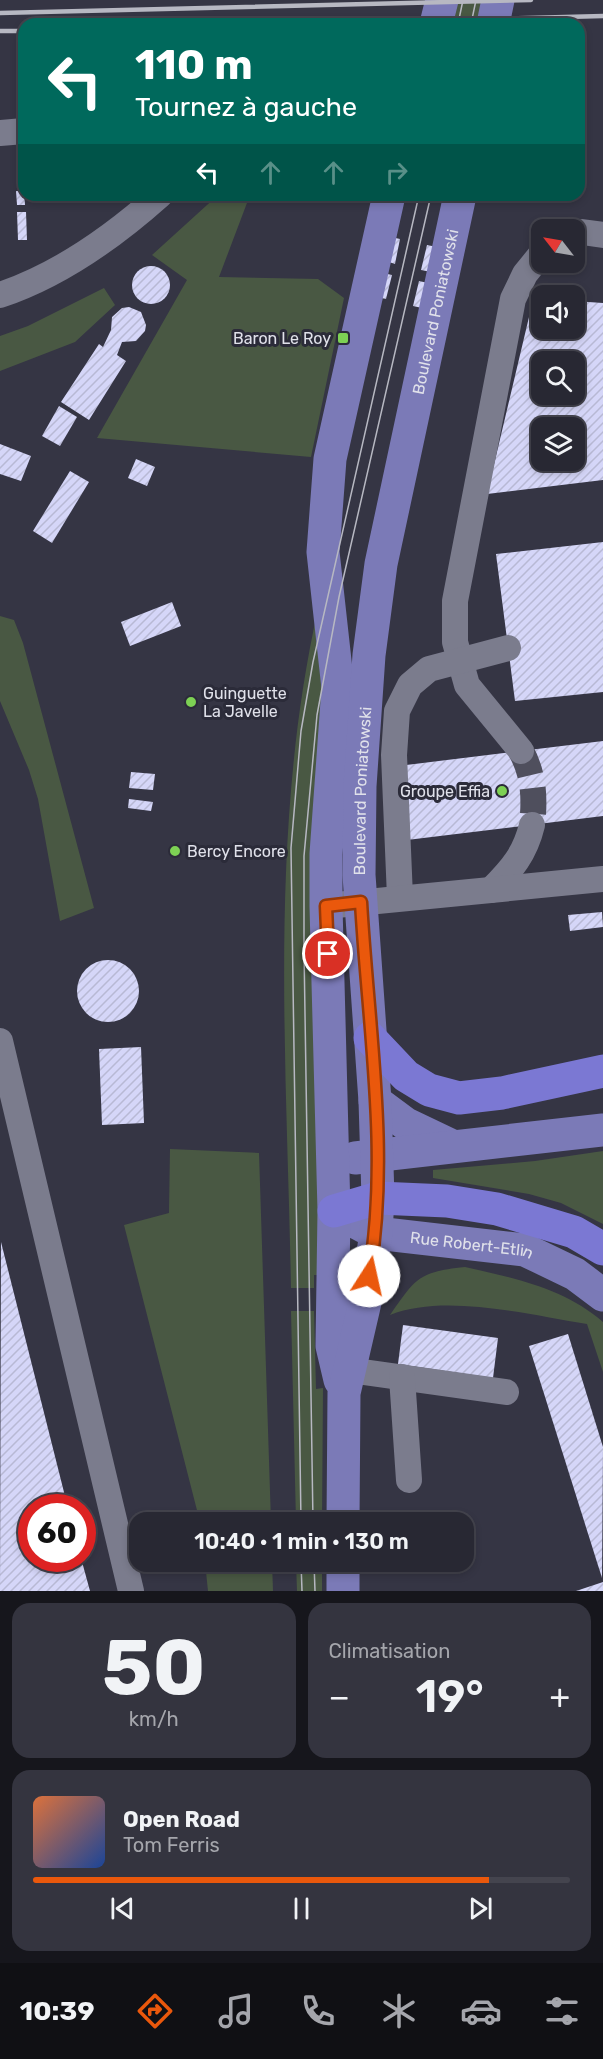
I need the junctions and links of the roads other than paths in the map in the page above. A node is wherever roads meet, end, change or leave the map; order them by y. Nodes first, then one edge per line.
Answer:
1 (442, 0) edge
2 (498, 0) edge
3 (438, 18) edge
4 (494, 18) edge
5 (18, 132) edge
6 (0, 133) edge
7 (152, 201) edge
8 (388, 201) edge
9 (459, 201) edge
10 (585, 232) edge
11 (603, 235) edge
12 (44, 259) dead end
13 (531, 267) edge
14 (25, 287) junction
15 (0, 295) edge
16 (508, 648) dead end
17 (521, 751) tunnel mouth
18 (532, 825) tunnel mouth
19 (603, 879) edge
20 (490, 890) junction
21 (400, 897) junction
22 (361, 902) junction
23 (326, 906) junction
24 (370, 1038) junction
25 (0, 1041) edge
26 (603, 1071) edge
27 (375, 1101) junction
28 (603, 1130) edge
29 (450, 1145) junction
30 (377, 1155) junction
31 (332, 1161) junction
32 (378, 1198) junction
33 (334, 1211) junction
34 (376, 1233) junction
35 (603, 1249) edge
36 (603, 1295) edge
37 (402, 1377) junction
38 (346, 1382) junction
39 (506, 1392) dead end
40 (409, 1480) dead end
41 (343, 1512) edge
42 (343, 1572) edge
43 (131, 1591) edge
44 (342, 1591) edge

1 - 3 main road
2 - 4 main road
5 - 6 lane
7 - 14 lane
8 - 23 main road, Boulevard Poniatowski
9 - 22 main road, Boulevard Poniatowski
10 - 11 lane
12 - 14 lane
13 - 17 lane
14 - 15 lane
16 - 21 lane
18 - 20 lane
19 - 20 lane
20 - 21 lane
21 - 22 lane
22 - 23 lane
22 - 24 main road, Boulevard Poniatowski
23 - 31 main road, Boulevard Poniatowski
24 - 26 highway
24 - 27 main road, Boulevard Poniatowski
25 - 43 lane
27 - 29 main road
27 - 30 main road, Boulevard Poniatowski
28 - 29 main road
29 - 30 main road
30 - 31 main road
30 - 32 main road, Boulevard Poniatowski
31 - 33 main road, Boulevard Poniatowski
32 - 33 highway
32 - 34 main road, Boulevard Poniatowski
32 - 35 highway
33 - 34 main road, Rue Robert-Etlin
33 - 38 main road, Boulevard Poniatowski
34 - 36 main road, Rue Robert-Etlin
34 - 38 main road, Boulevard Poniatowski
37 - 38 lane
37 - 39 lane
37 - 40 lane
38 - 41 main road, Boulevard Poniatowski
42 - 44 main road

